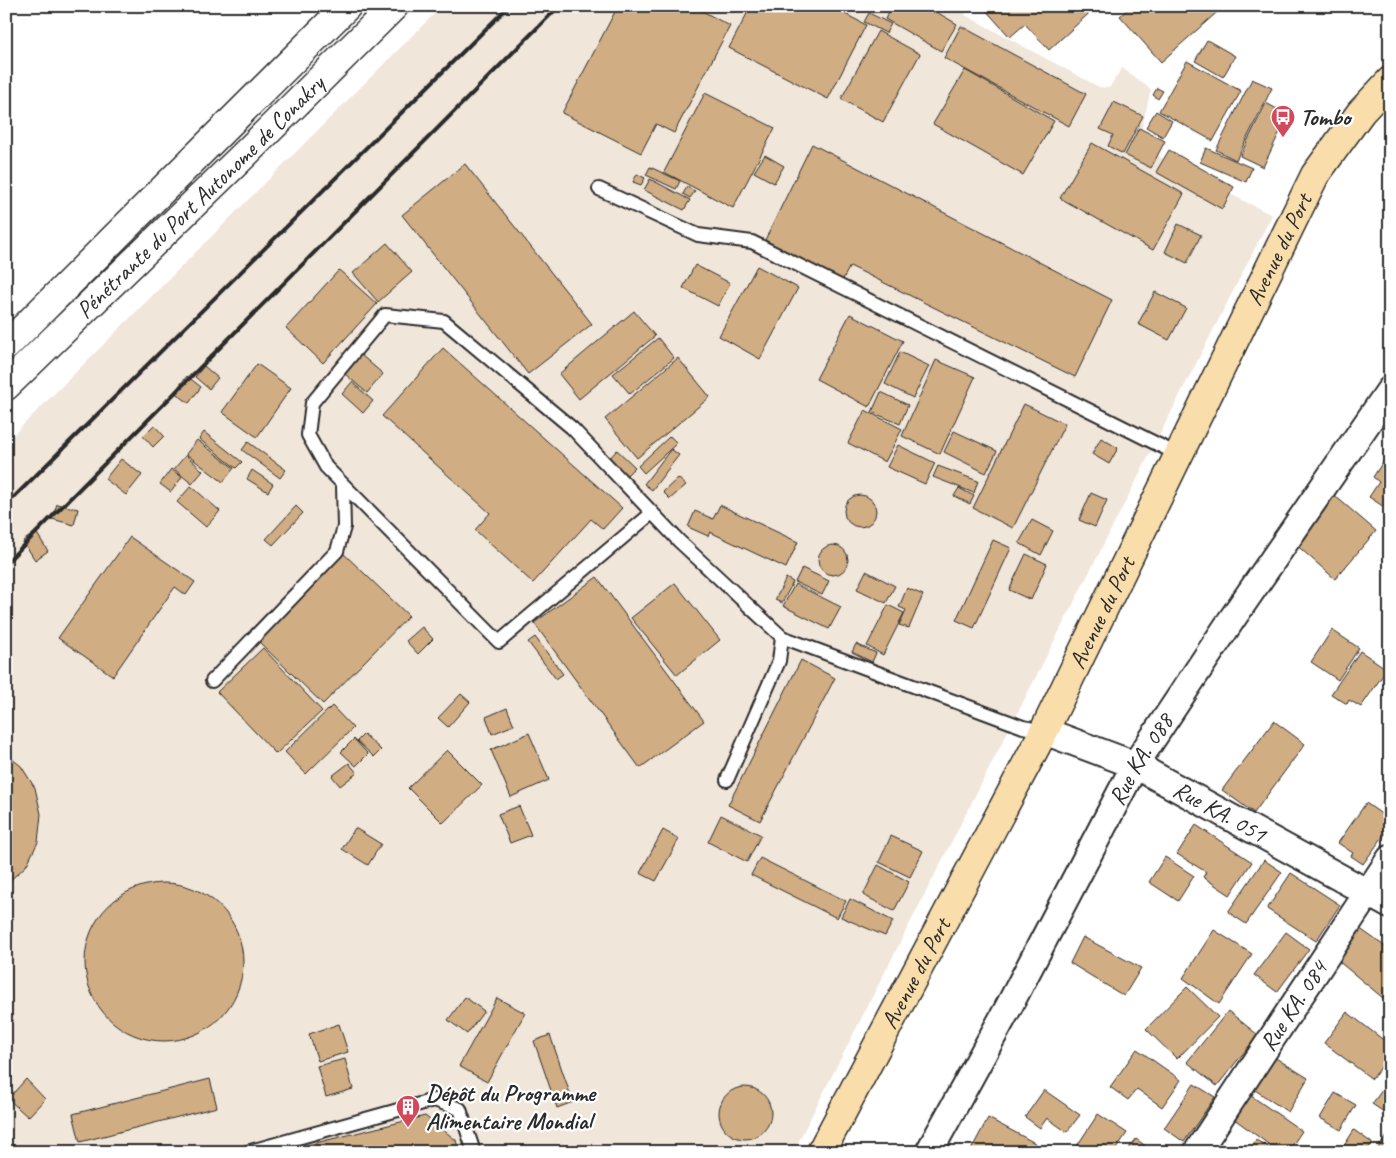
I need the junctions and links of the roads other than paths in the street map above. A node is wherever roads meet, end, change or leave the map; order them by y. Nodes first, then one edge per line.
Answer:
1 (347, 6) edge
2 (394, 6) edge
3 (1390, 81) edge
4 (599, 189) dead end
5 (6, 346) edge
6 (6, 386) edge
7 (1390, 390) edge
8 (1179, 455) junction
9 (343, 485) junction
10 (652, 513) junction
11 (782, 637) junction
12 (212, 682) dead end
13 (1044, 731) junction
14 (1135, 765) junction
15 (727, 780) dead end
16 (1390, 859) edge
17 (1379, 899) edge
18 (247, 1152) edge
19 (474, 1152) edge
20 (821, 1152) edge
21 (929, 1152) edge
22 (1198, 1152) edge

1 - 5 street, Pénétrante du Port Autonome de Conakry
2 - 6 street, Pénétrante du Port Autonome de Conakry
3 - 8 main road, Avenue du Port
4 - 8 lane
7 - 14 street, Rue KA. 088
8 - 13 main road, Avenue du Port
9 - 10 lane
9 - 10 lane
9 - 12 lane
10 - 11 lane
11 - 13 lane
11 - 15 lane
13 - 14 street, Rue KA. 051
13 - 20 main road, Avenue du Port
14 - 17 street, Rue KA. 051
14 - 21 street, Rue KA. 088
16 - 17 street, Rue KA. 084
17 - 22 street, Rue KA. 084
18 - 19 lane

